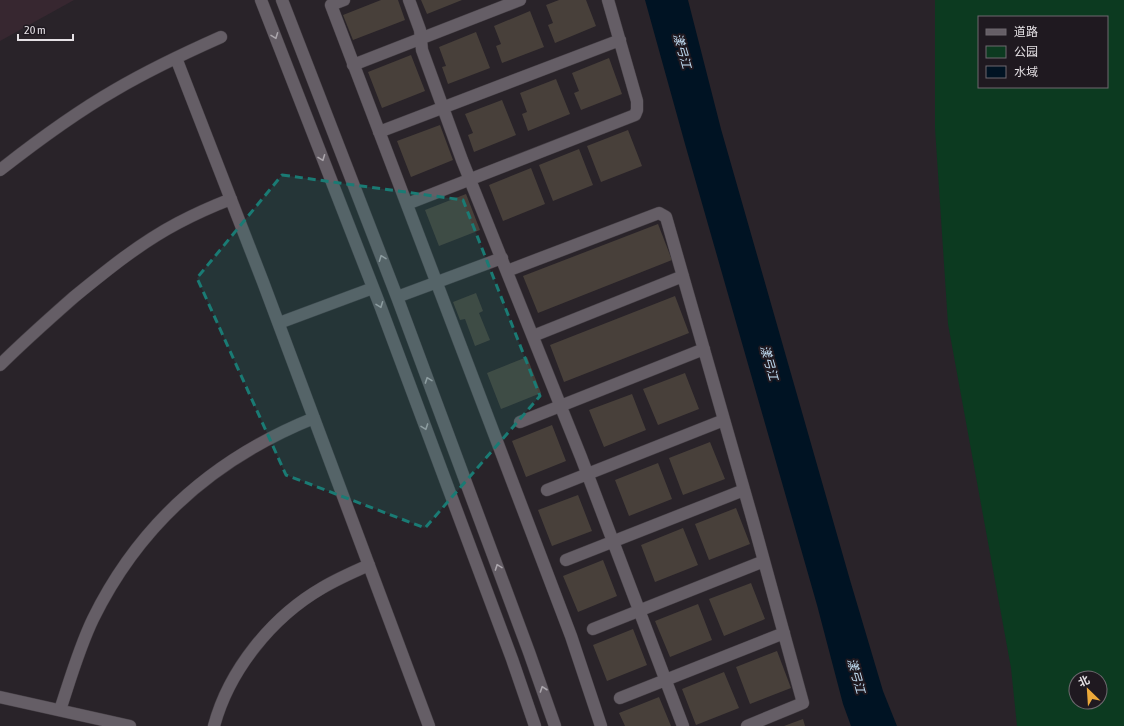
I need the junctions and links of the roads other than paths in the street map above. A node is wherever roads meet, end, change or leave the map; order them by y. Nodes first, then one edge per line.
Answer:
1 (261, 0) edge
2 (282, 0) edge
3 (344, 0) edge
4 (409, 0) edge
5 (520, 0) edge
6 (608, 0) edge
7 (221, 37) dead end
8 (421, 38) junction
9 (620, 40) junction
10 (176, 58) junction
11 (353, 64) junction
12 (443, 108) junction
13 (379, 132) junction
14 (0, 170) edge
15 (470, 179) junction
16 (231, 199) junction
17 (406, 204) junction
18 (502, 258) junction
19 (507, 271) junction
20 (683, 276) junction
21 (436, 282) junction
22 (373, 288) junction
23 (398, 297) junction
24 (279, 323) junction
25 (533, 336) junction
26 (704, 349) junction
27 (0, 365) edge
28 (561, 406) junction
29 (314, 418) junction
30 (724, 420) junction
31 (520, 422) dead end
32 (588, 474) junction
33 (547, 490) dead end
34 (744, 490) junction
35 (613, 542) junction
36 (566, 560) dead end
37 (764, 561) junction
38 (369, 565) junction
39 (639, 610) junction
40 (593, 628) dead end
41 (784, 633) junction
42 (666, 680) junction
43 (0, 697) edge
44 (620, 698) dead end
45 (60, 710) junction
46 (130, 726) edge
47 (214, 726) edge
48 (429, 726) edge
49 (535, 726) edge
50 (555, 726) edge
51 (602, 726) edge
52 (683, 726) edge
53 (747, 726) edge

1 -> 22 street
23 -> 2 street
3 - 11 street
4 - 8 street
5 - 8 street
6 - 9 street
7 - 10 street
8 - 11 street
8 - 12 street
9 - 12 street
9 - 15 street
10 - 14 street
10 - 16 street
11 - 13 street
12 - 13 street
12 - 15 street
13 - 17 street
15 - 17 street
15 - 18 street
16 - 24 street
16 - 27 street
17 - 21 street
18 - 19 street
18 - 21 street
19 - 20 street
19 - 25 street
20 - 25 street
20 - 26 street
21 - 23 street
21 - 51 street
22 - 24 street
22 -> 49 street
50 -> 23 street
24 - 29 street
25 - 28 street
26 - 28 street
26 - 30 street
28 - 31 street
28 - 32 street
29 - 38 street
29 - 45 street
30 - 32 street
30 - 34 street
32 - 33 street
32 - 35 street
34 - 35 street
34 - 37 street
35 - 36 street
35 - 39 street
37 - 39 street
37 - 41 street
38 - 47 street
38 - 48 street
39 - 40 street
39 - 42 street
41 - 42 street
41 - 53 street
42 - 44 street
42 - 52 street
43 - 45 street
45 - 46 street

